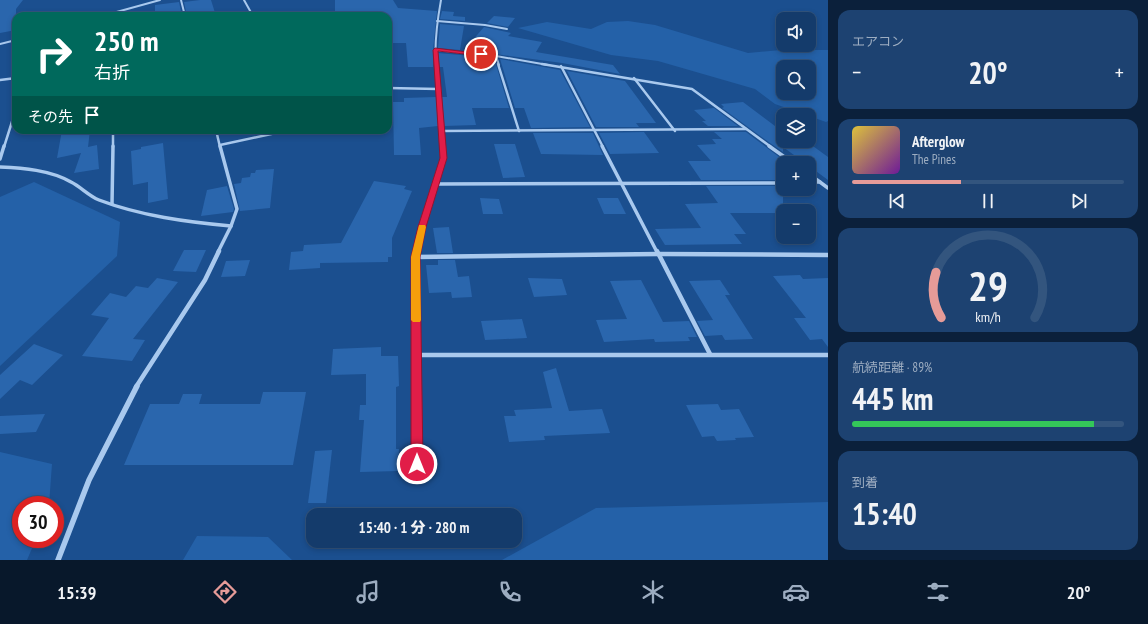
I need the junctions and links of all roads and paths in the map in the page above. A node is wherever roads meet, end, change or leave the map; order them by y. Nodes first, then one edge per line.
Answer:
1 (160, 0) edge
2 (181, 0) edge
3 (244, 0) edge
4 (441, 0) edge
5 (116, 12) edge
6 (184, 12) edge
7 (251, 12) edge
8 (437, 21) junction
9 (507, 29) dead end
10 (12, 41) edge
11 (0, 44) edge
12 (435, 50) junction
13 (496, 56) junction
14 (562, 66) junction
15 (12, 78) edge
16 (634, 78) junction
17 (0, 80) edge
18 (392, 88) edge
19 (438, 89) junction
20 (12, 122) edge
21 (746, 129) junction
22 (442, 131) junction
23 (519, 131) junction
24 (596, 131) junction
25 (675, 131) junction
26 (113, 134) edge
27 (217, 134) edge
28 (271, 134) edge
29 (220, 145) junction
30 (783, 156) edge
31 (0, 159) edge
32 (0, 167) edge
33 (816, 179) edge
34 (816, 182) edge
35 (820, 182) junction
36 (776, 183) edge
37 (437, 184) junction
38 (622, 184) junction
39 (828, 188) edge
40 (112, 204) junction
41 (230, 226) junction
42 (658, 254) junction
43 (828, 254) edge
44 (416, 257) junction
45 (710, 354) junction
46 (416, 355) junction
47 (828, 355) edge
48 (417, 480) dead end
49 (58, 560) edge

1 - 5 street
2 - 6 street
3 - 7 street
4 - 8 street
8 - 9 street
8 - 12 street
10 - 11 street
12 - 13 street
12 - 19 street
13 - 14 street
13 - 23 street
14 - 16 street
14 - 24 street
15 - 17 street
16 - 21 street
16 - 25 street
18 - 19 street
19 - 22 street
20 - 31 street
21 - 25 street
21 - 30 street
22 - 23 street
22 - 37 street
23 - 24 street
24 - 25 street
24 - 38 street
26 - 40 street
27 - 29 street
28 - 29 street
29 - 41 street
32 - 40 street
33 - 35 street
34 - 35 street
35 - 39 street
36 - 38 street
37 - 38 street
37 - 44 street
38 - 42 street
40 - 41 street
41 - 49 street
42 - 43 street
42 - 44 street
42 - 45 street
44 - 46 street
45 - 46 street
45 - 47 street
46 - 48 street

